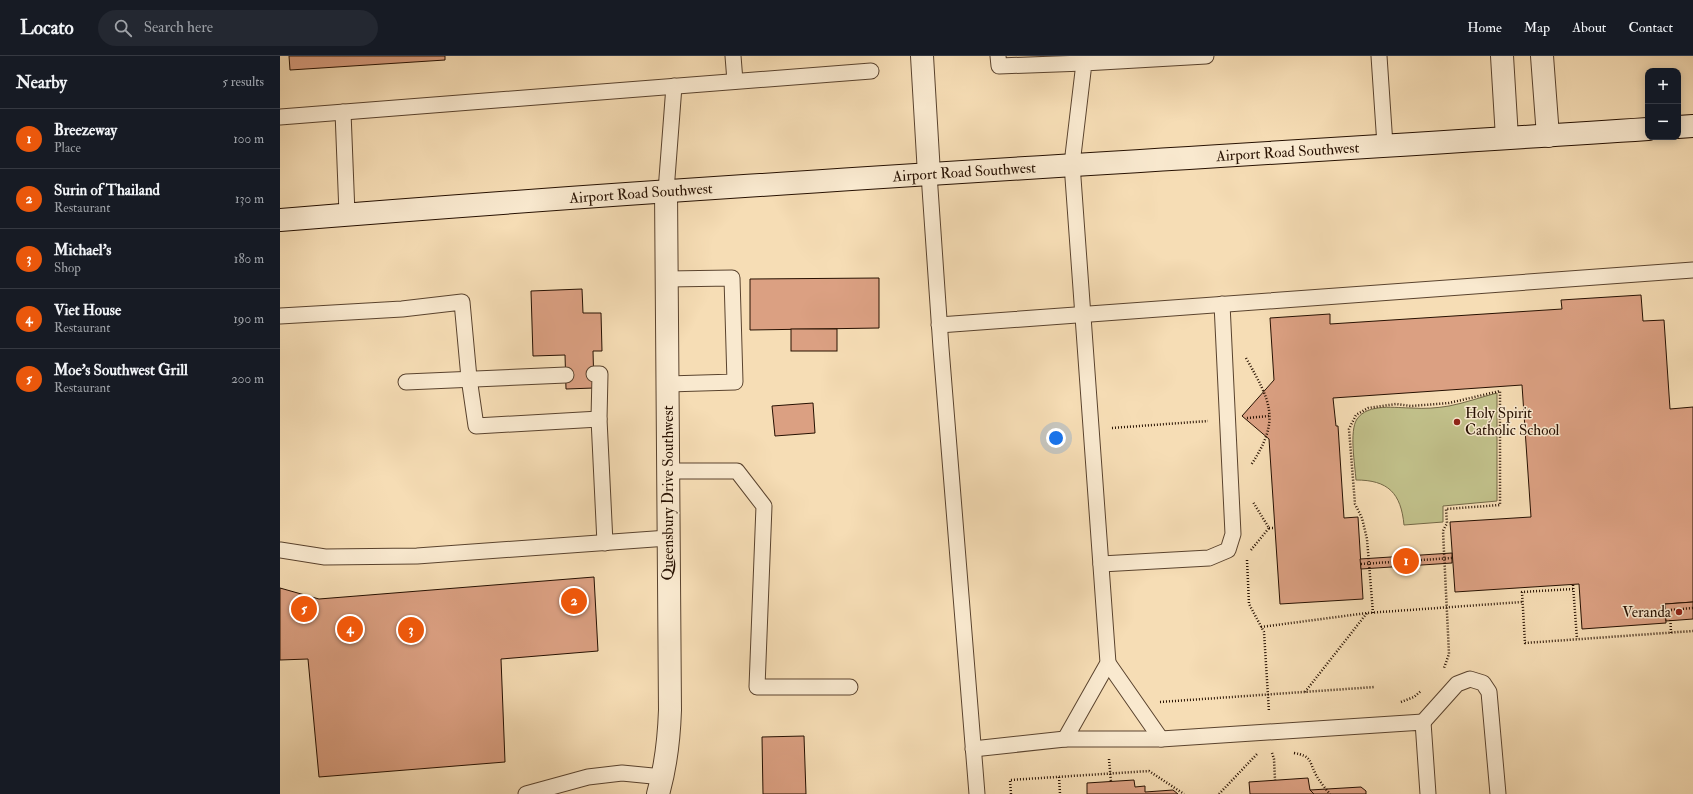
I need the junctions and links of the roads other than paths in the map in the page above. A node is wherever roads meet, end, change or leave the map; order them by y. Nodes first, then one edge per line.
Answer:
1 (733, 56) edge
2 (922, 56) edge
3 (998, 56) edge
4 (1206, 56) edge
5 (1378, 56) edge
6 (1502, 56) edge
7 (1542, 56) edge
8 (1084, 63) junction
9 (870, 71) dead end
10 (735, 81) junction
11 (674, 86) junction
12 (343, 112) junction
13 (280, 117) edge
14 (1693, 126) edge
15 (1681, 127) edge
16 (1645, 129) edge
17 (1548, 136) junction
18 (1508, 138) junction
19 (1385, 145) junction
20 (1072, 164) junction
21 (929, 174) junction
22 (666, 192) junction
23 (347, 214) junction
24 (280, 220) edge
25 (1693, 270) edge
26 (667, 279) junction
27 (1222, 304) junction
28 (1083, 314) junction
29 (280, 316) edge
30 (939, 325) junction
31 (594, 374) dead end
32 (566, 375) dead end
33 (469, 378) junction
34 (406, 382) dead end
35 (668, 384) junction
36 (599, 419) junction
37 (669, 471) junction
38 (668, 538) junction
39 (605, 543) junction
40 (280, 550) edge
41 (1101, 564) junction
42 (1108, 663) junction
43 (850, 687) dead end
44 (1423, 722) junction
45 (1065, 739) junction
46 (1161, 739) junction
47 (973, 749) junction
48 (660, 786) edge
49 (526, 794) edge
50 (977, 794) edge
51 (1428, 794) edge
52 (1498, 794) edge

1 - 10 lane
2 - 21 main road
3 - 8 lane
4 - 8 lane
5 - 19 lane
6 - 18 main road
7 - 17 main road
8 - 20 lane
9 - 10 lane
10 - 11 lane
11 - 12 lane
11 - 22 lane
12 - 13 lane
12 - 23 lane
14 - 15 main road
16 - 17 main road, Airport Road Southwest
17 - 18 main road, Airport Road Southwest
18 - 19 main road, Airport Road Southwest
19 - 20 main road, Airport Road Southwest
20 - 21 main road, Airport Road Southwest
20 - 28 lane
21 - 22 main road, Airport Road Southwest
21 - 30 lane
22 - 23 main road, Airport Road Southwest
22 - 26 main road, Queensbury Drive Southwest
23 - 24 main road, Airport Road Southwest
25 - 27 lane
26 - 35 main road, Queensbury Drive Southwest
26 - 35 lane
27 - 28 lane
27 - 41 lane
28 - 30 lane
28 - 41 lane
29 - 33 lane
30 - 47 lane
31 - 36 lane
32 - 33 lane
33 - 34 lane
33 - 36 lane
35 - 37 main road, Queensbury Drive Southwest
36 - 39 lane
37 - 38 main road, Queensbury Drive Southwest
37 - 43 lane
38 - 39 lane
38 - 48 main road, Queensbury Drive Southwest
39 - 40 lane
41 - 42 lane
42 - 45 lane
42 - 46 lane
44 - 46 lane
44 - 51 lane
44 - 52 lane
45 - 46 lane
45 - 47 lane
47 - 50 lane
48 - 49 lane

